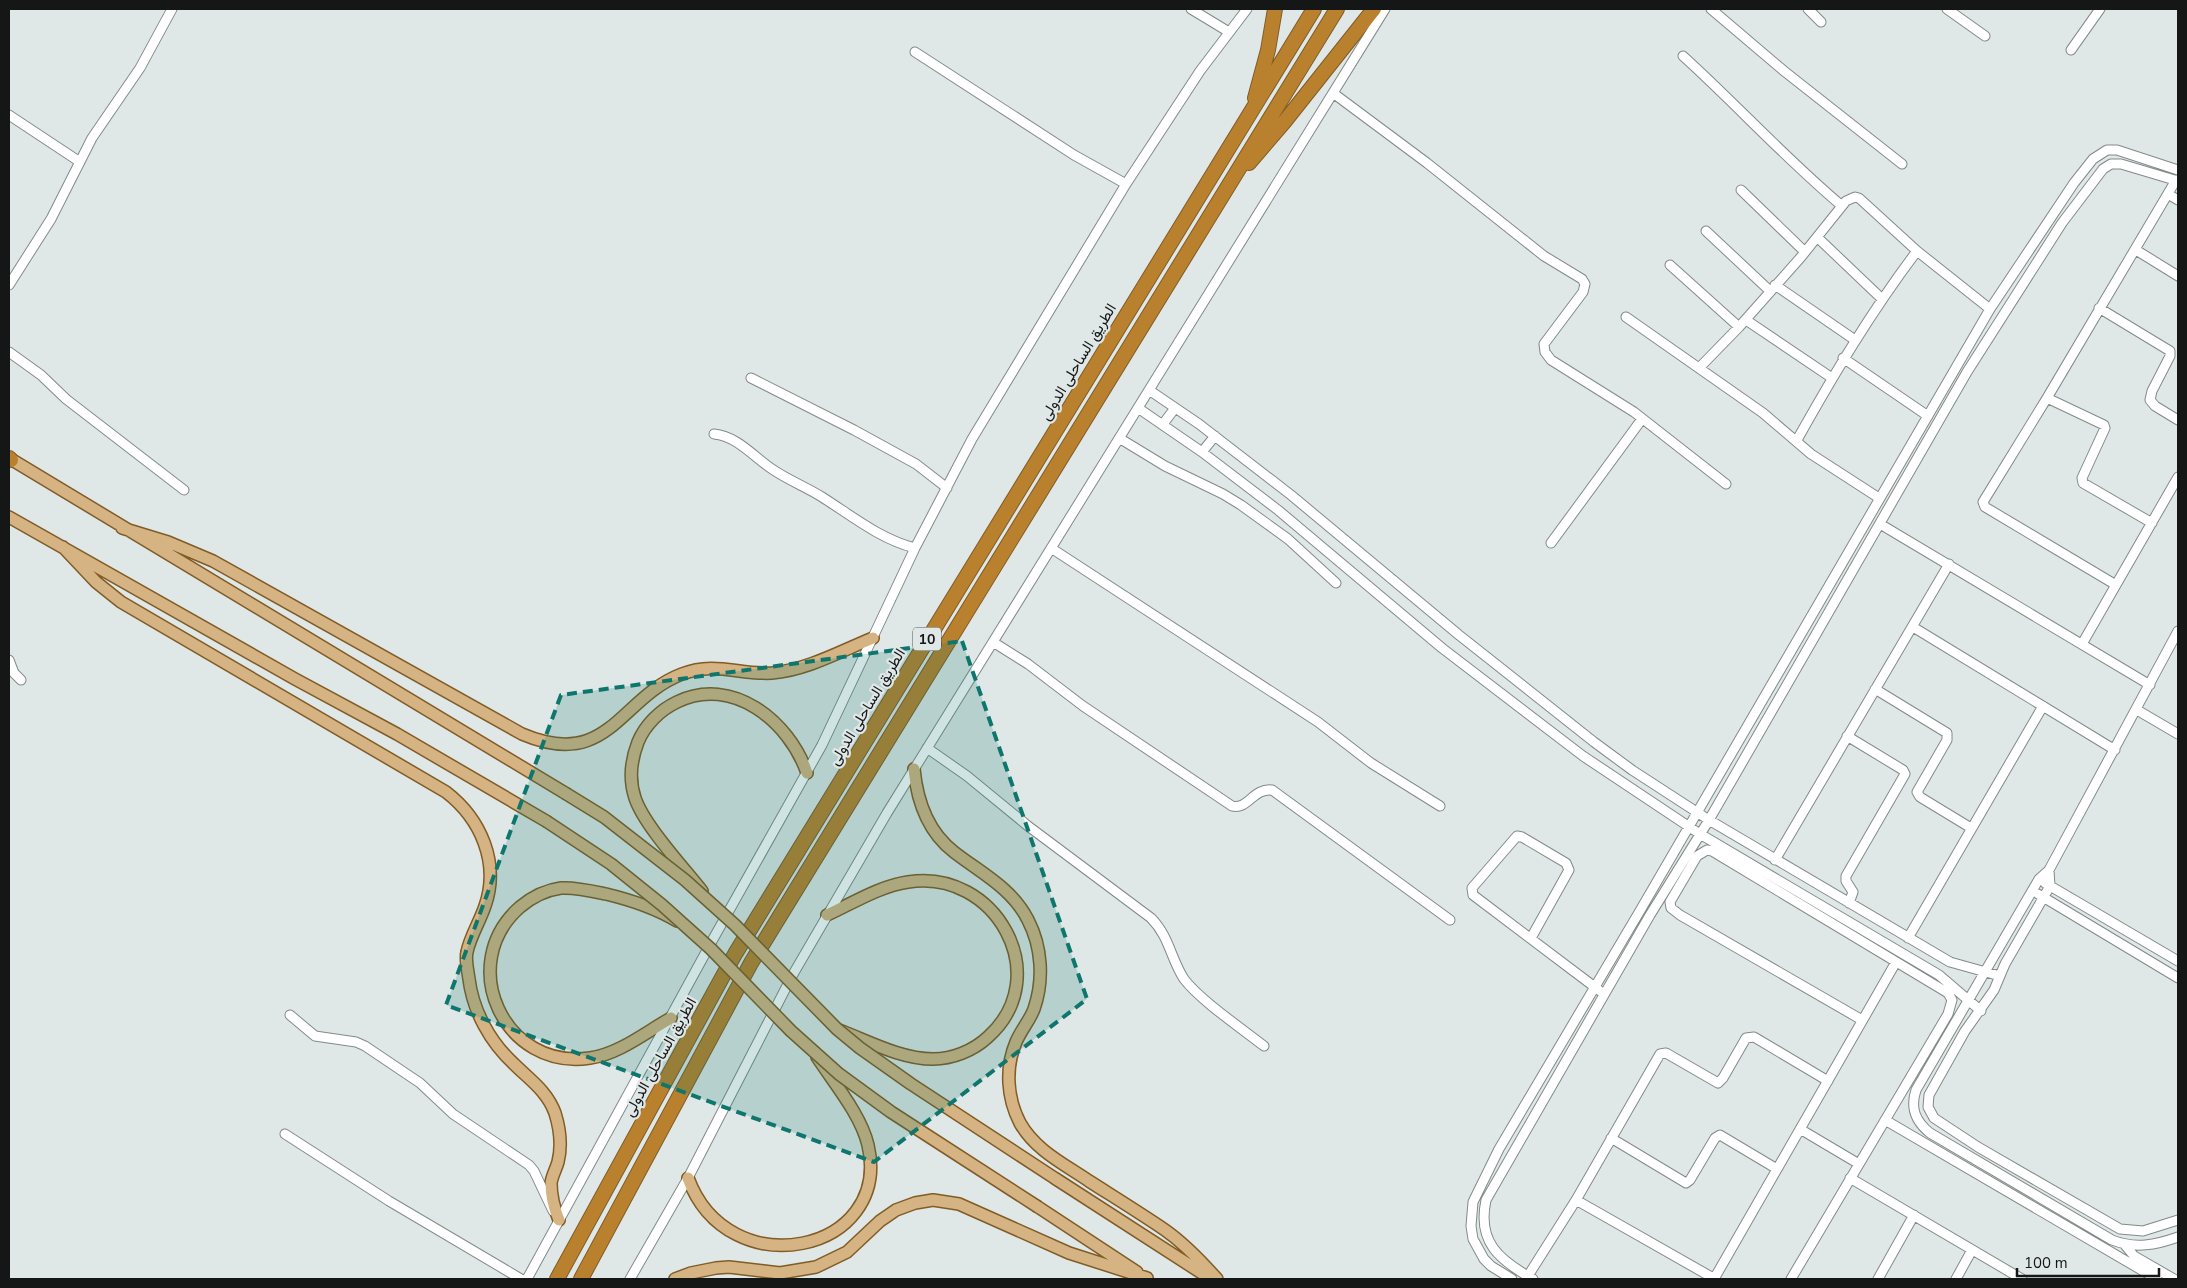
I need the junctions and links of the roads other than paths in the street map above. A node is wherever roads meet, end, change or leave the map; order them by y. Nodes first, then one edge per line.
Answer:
1 (172, 9) edge
2 (1191, 9) edge
3 (1247, 9) edge
4 (1275, 9) edge
5 (1314, 9) edge
6 (1337, 9) edge
7 (1374, 9) edge
8 (1385, 9) edge
9 (1711, 9) edge
10 (1808, 9) edge
11 (1947, 9) edge
12 (2100, 9) edge
13 (1822, 22) dead end
14 (1229, 32) junction
15 (1985, 36) dead end
16 (2071, 50) dead end
17 (915, 52) dead end
18 (1683, 56) dead end
19 (1333, 93) junction
20 (1254, 106) junction
21 (9, 115) edge
22 (80, 162) junction
23 (1902, 164) dead end
24 (2178, 170) edge
25 (2177, 181) edge
26 (2074, 183) junction
27 (1126, 184) junction
28 (1226, 188) junction
29 (1741, 190) dead end
30 (2086, 191) junction
31 (2168, 194) junction
32 (2178, 200) edge
33 (1842, 206) junction
34 (1706, 231) dead end
35 (1816, 237) junction
36 (2136, 250) junction
37 (1918, 251) junction
38 (1805, 252) junction
39 (1670, 265) dead end
40 (2178, 276) edge
41 (9, 284) edge
42 (1772, 288) junction
43 (1881, 298) junction
44 (2099, 308) junction
45 (1990, 309) junction
46 (1626, 317) dead end
47 (1742, 323) junction
48 (1855, 340) junction
49 (9, 352) edge
50 (1843, 358) junction
51 (1700, 367) junction
52 (751, 378) dead end
53 (1832, 378) junction
54 (1149, 390) junction
55 (2048, 398) junction
56 (1138, 408) junction
57 (1175, 408) junction
58 (1928, 416) junction
59 (1642, 419) junction
60 (2178, 420) edge
61 (1163, 424) junction
62 (714, 434) dead end
63 (1215, 436) junction
64 (1119, 438) junction
65 (1797, 440) junction
66 (1202, 452) junction
67 (10, 458) edge
68 (2178, 477) edge
69 (1726, 484) dead end
70 (947, 488) junction
71 (184, 490) dead end
72 (1879, 498) junction
73 (1873, 508) junction
74 (1885, 515) junction
75 (9, 516) edge
76 (2152, 523) junction
77 (1880, 524) junction
78 (122, 528) junction
79 (1551, 543) dead end
80 (63, 547) junction
81 (915, 548) junction
82 (1051, 548) junction
83 (1949, 564) junction
84 (1336, 583) dead end
85 (2116, 585) junction
86 (1913, 627) junction
87 (2178, 631) edge
88 (873, 638) junction
89 (993, 642) junction
90 (2082, 644) junction
91 (2175, 645) edge
92 (9, 660) edge
93 (21, 680) dead end
94 (2150, 684) junction
95 (1875, 689) junction
96 (2043, 706) junction
97 (2137, 710) junction
98 (2178, 734) edge
99 (1847, 736) junction
100 (1594, 742) junction
101 (927, 748) junction
102 (2115, 750) junction
103 (1583, 756) junction
104 (914, 769) junction
105 (807, 773) junction
106 (1440, 806) dead end
107 (1697, 812) junction
108 (1709, 820) junction
109 (1688, 826) junction
110 (1971, 828) junction
111 (1700, 834) junction
112 (1728, 856) junction
113 (1775, 860) junction
114 (2049, 870) junction
115 (1680, 876) junction
116 (2039, 879) junction
117 (2050, 886) junction
118 (2032, 891) junction
119 (2043, 897) junction
120 (710, 902) junction
121 (1849, 903) junction
122 (827, 915) junction
123 (1450, 920) dead end
124 (687, 927) junction
125 (1530, 938) junction
126 (1908, 938) junction
127 (2178, 961) edge
128 (1896, 962) junction
129 (1984, 971) junction
130 (2000, 976) junction
131 (2178, 978) edge
132 (1595, 987) junction
133 (1605, 995) junction
134 (1967, 1001) junction
135 (1981, 1011) junction
136 (290, 1015) dead end
137 (672, 1018) junction
138 (1862, 1020) junction
139 (837, 1029) junction
140 (1264, 1046) dead end
141 (815, 1054) junction
142 (1915, 1069) junction
143 (1924, 1075) junction
144 (1828, 1081) junction
145 (1885, 1120) junction
146 (1922, 1127) junction
147 (1800, 1128) junction
148 (285, 1134) dead end
149 (1611, 1138) junction
150 (1915, 1138) junction
151 (1978, 1147) junction
152 (1499, 1150) junction
153 (1511, 1157) junction
154 (1971, 1158) junction
155 (1858, 1164) junction
156 (1777, 1169) junction
157 (688, 1178) junction
158 (1850, 1178) junction
159 (1576, 1200) junction
160 (1914, 1216) junction
161 (559, 1220) junction
162 (2178, 1220) edge
163 (2128, 1231) junction
164 (2178, 1237) edge
165 (2125, 1245) junction
166 (1972, 1250) junction
167 (1529, 1278) edge
168 (521, 1279) edge
169 (527, 1279) edge
170 (557, 1279) edge
171 (581, 1279) edge
172 (630, 1279) edge
173 (675, 1279) edge
174 (1148, 1279) edge
175 (1211, 1279) edge
176 (1217, 1279) edge
177 (1512, 1279) edge
178 (1715, 1279) edge
179 (1791, 1279) edge
180 (1878, 1279) edge
181 (1956, 1279) edge
182 (2022, 1279) edge
183 (2157, 1279) edge
184 (2174, 1279) edge

1 - 22 street
2 - 14 street
3 - 14 street
4 - 20 highway
5 - 20 highway, الطريق الساحلى الدولى / 10
6 - 28 highway, 10
7 - 28 highway
8 - 19 street
9 - 23 street
10 - 13 street
11 - 15 street
12 - 16 street
14 - 27 street
17 - 27 street
18 - 33 street
19 - 54 street
19 - 59 street
20 - 170 highway, الطريق الساحلى الدولى / 10
21 - 22 street
22 - 41 street
24 - 26 street
25 - 30 street
25 - 31 street
26 - 30 street
26 - 45 street
27 - 70 street
28 - 171 highway, 10
29 - 38 street
30 - 74 street
31 - 32 street
31 - 36 street
33 - 35 street
33 - 37 street
34 - 42 street
35 - 38 street
35 - 43 street
36 - 40 street
36 - 44 street
37 - 43 street
37 - 45 street
38 - 42 street
39 - 47 street
42 - 47 street
42 - 48 street
43 - 48 street
44 - 55 street
44 - 60 street
45 - 58 street
46 - 51 street
47 - 51 street
47 - 53 street
48 - 50 street
49 - 71 street
50 - 53 street
50 - 58 street
51 - 65 street
52 - 70 street
53 - 65 street
54 - 56 street
54 - 57 street
55 - 76 street
55 - 85 street
56 - 61 street
56 - 64 street
57 - 61 street
57 - 63 street
58 - 72 street
59 - 69 street
59 - 79 street
61 - 66 street
62 - 81 street
63 - 66 street
63 - 100 street
64 - 82 street
64 - 84 street
65 - 72 street
66 - 103 street
67 - 78 main road
68 - 76 street
70 - 81 street
72 - 73 street
73 - 74 street
73 - 107 street
74 - 77 street
75 - 80 main road
76 - 85 street
77 - 83 street
77 - 108 street
78 - 88 main road
78 - 120 main road, bridge
80 - 124 main road, bridge
80 - 161 main road
81 - 88 street
82 - 89 street
82 - 106 street
83 - 86 street
83 - 90 street
85 - 90 street
86 - 95 street
86 - 96 street
87 - 91 street
88 - 105 street
89 - 101 street
89 - 123 street
90 - 94 street
91 - 94 street
92 - 93 street
94 - 97 street
95 - 99 street
95 - 110 street
96 - 102 street
96 - 110 street
97 - 98 street
97 - 102 street
99 - 113 street
99 - 121 street
100 - 103 street
100 - 107 street
101 - 104 street
101 - 140 street
102 - 114 street
103 - 109 street
104 - 122 street
104 - 176 main road
105 - 120 main road, bridge
105 - 137 street
107 - 108 street
107 - 109 street
108 - 111 street
108 - 113 street
109 - 111 street
109 - 132 street
110 - 126 street
111 - 112 street
111 - 115 street
112 - 115 street
112 - 128 street
112 - 134 street
113 - 121 street
114 - 116 street
114 - 117 street
115 - 133 street
115 - 138 street
116 - 117 street
116 - 118 street
117 - 119 street
117 - 127 street
118 - 119 street
118 - 129 street
119 - 130 street
119 - 131 street
120 - 139 main road, bridge
121 - 126 street
122 - 139 main road
122 - 157 street
124 - 137 main road, bridge
124 - 141 main road, bridge
125 - 125 street
125 - 132 street
126 - 129 street
128 - 138 street
128 - 142 street
129 - 130 street
129 - 134 street
130 - 135 street
132 - 133 street
132 - 152 street
133 - 153 street
134 - 135 street
134 - 143 street
135 - 151 street
136 - 161 street
137 - 161 street
138 - 144 street
139 - 175 main road, bridge
141 - 157 main road
141 - 174 main road, bridge
142 - 143 street
142 - 145 street
143 - 146 street
144 - 147 street
144 - 149 street
145 - 150 street
145 - 155 street
146 - 150 street
146 - 154 street
147 - 155 street
147 - 156 street
148 - 168 street
149 - 156 street
149 - 159 street
150 - 183 street
151 - 154 street
151 - 163 street
152 - 153 street
152 - 177 street
153 - 167 street
154 - 165 street
155 - 158 street
156 - 178 street
157 - 172 street
158 - 160 street
158 - 179 street
159 - 167 street
159 - 178 street
160 - 166 street
160 - 180 street
161 - 169 street
162 - 163 street
163 - 165 street
164 - 165 street
165 - 184 street
166 - 181 street
166 - 182 street
173 - 174 main road

